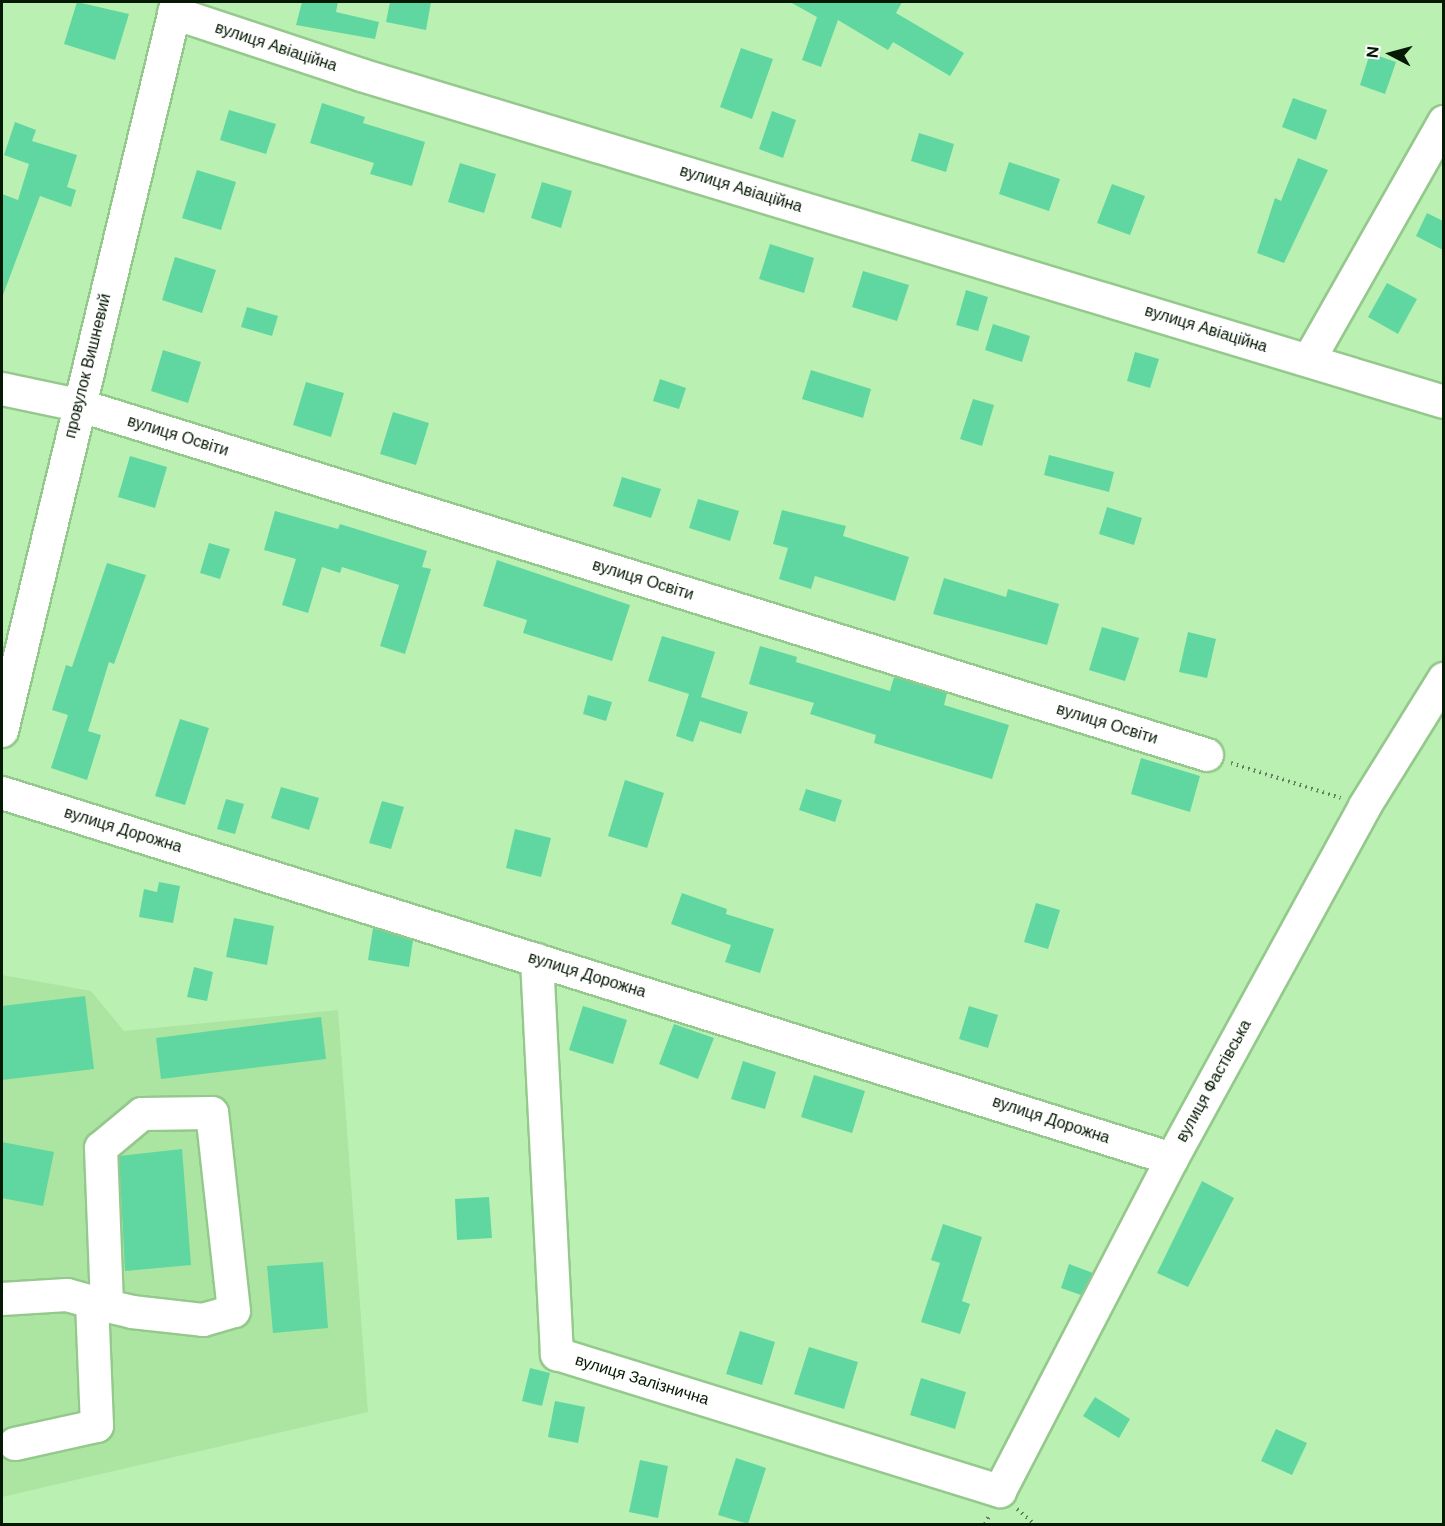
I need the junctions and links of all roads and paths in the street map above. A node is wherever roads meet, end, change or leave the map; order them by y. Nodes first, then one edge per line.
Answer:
1 (176, 7) edge
2 (1443, 122) edge
3 (1309, 360) junction
4 (2, 389) edge
5 (1443, 402) edge
6 (78, 405) junction
7 (1443, 680) edge
8 (2, 731) edge
9 (1207, 755) joint
10 (2, 792) edge
11 (1365, 806) junction
12 (537, 960) junction
13 (1172, 1159) junction
14 (2, 1299) edge
15 (99, 1304) junction
16 (15, 1444) dead end
17 (1000, 1491) joint

1 - 3 street, вулиця Авіаційна
1 - 6 street, провулок Вишневий
2 - 3 street
3 - 5 street, вулиця Авіаційна
4 - 6 street, вулиця Освіти
6 - 8 street, провулок Вишневий
6 - 9 street, вулиця Освіти
7 - 11 street, вулиця Фастівська
9 - 11 path
10 - 12 street, вулиця Дорожна
11 - 13 street, вулиця Фастівська
12 - 13 street, вулиця Дорожна
12 - 17 street, вулиця Залізнична
13 - 17 street, вулиця Фастівська
14 - 15 street
15 - 15 street
15 - 16 street

